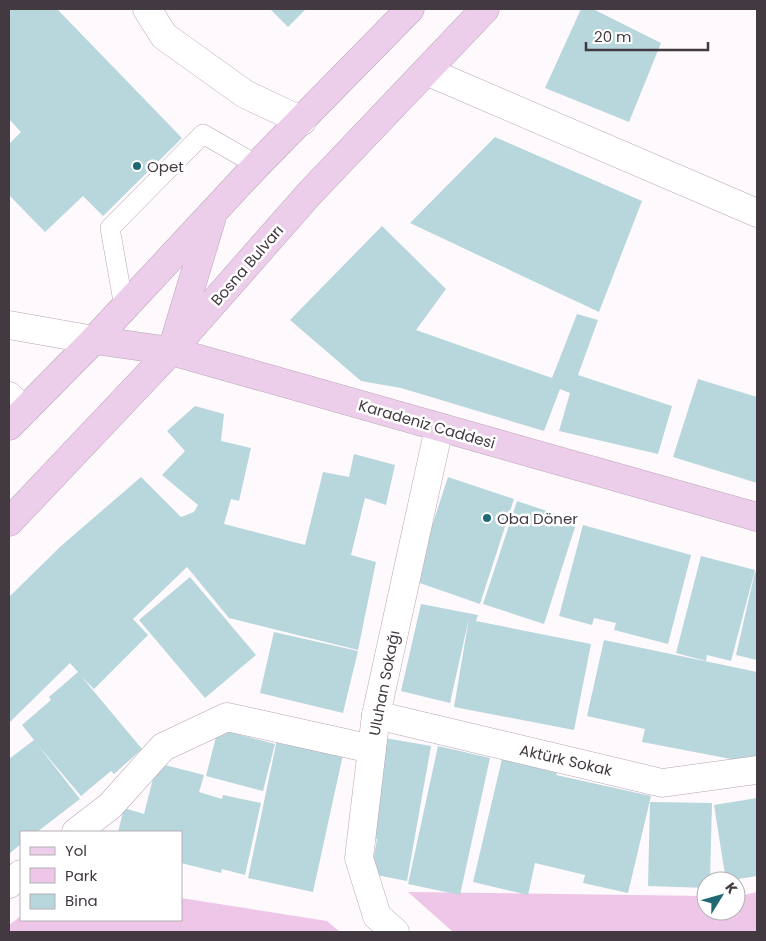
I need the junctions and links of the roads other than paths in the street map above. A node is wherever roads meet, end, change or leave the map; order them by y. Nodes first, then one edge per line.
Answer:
1 (148, 9) edge
2 (410, 9) edge
3 (485, 9) edge
4 (426, 71) junction
5 (302, 121) junction
6 (257, 165) junction
7 (214, 211) junction
8 (757, 213) edge
9 (124, 306) junction
10 (9, 325) edge
11 (94, 340) junction
12 (171, 351) junction
13 (14, 411) edge
14 (439, 428) junction
15 (757, 517) edge
16 (9, 522) edge
17 (376, 715) junction
18 (372, 749) junction
19 (757, 770) edge
20 (77, 831) edge
21 (20, 875) edge
22 (9, 884) edge
23 (395, 932) edge

1 - 5 street
2 - 5 main road
3 - 4 main road, Bosna Bulvarı
4 - 8 street
4 - 12 main road, Bosna Bulvarı
5 - 6 main road
6 - 7 main road
6 - 9 lane
7 - 9 main road
7 - 12 main road
9 - 11 main road
10 - 11 street
11 - 12 main road, Karadeniz Caddesi
11 - 13 main road
12 - 14 main road, Karadeniz Caddesi
12 - 16 main road, Bosna Bulvarı
14 - 15 main road, Karadeniz Caddesi
14 - 17 street, Uluhan Sokağı
17 - 18 street, Uluhan Sokağı
17 - 19 street, Aktürk Sokak
18 - 20 street
18 - 23 street, Uluhan Sokağı
21 - 22 street

